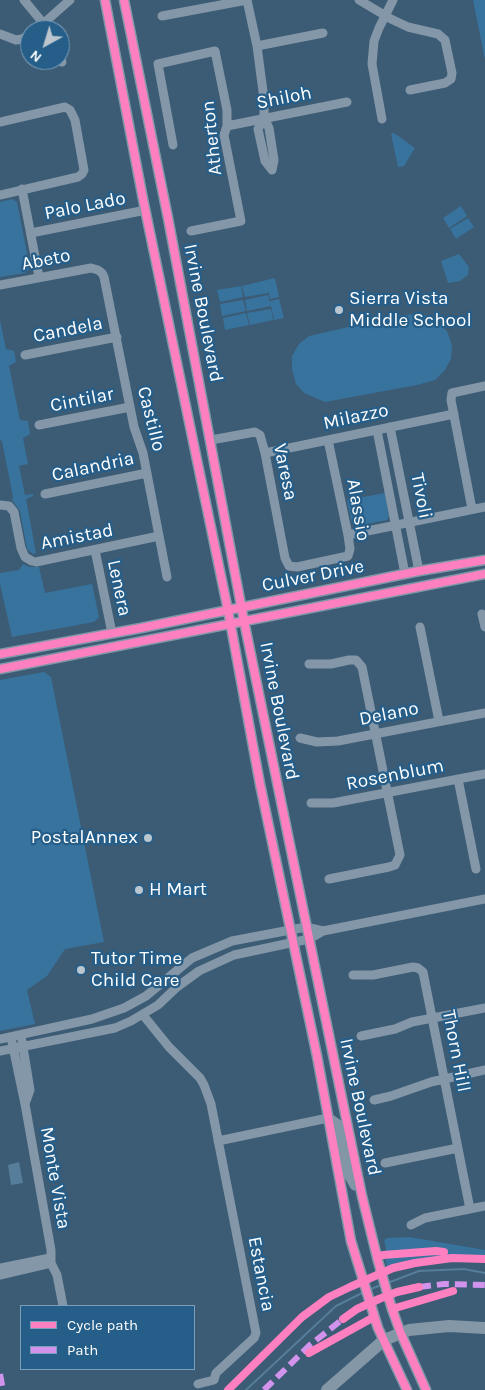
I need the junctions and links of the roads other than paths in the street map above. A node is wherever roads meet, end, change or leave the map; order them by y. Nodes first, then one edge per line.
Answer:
1 (24, 0) edge
2 (70, 0) edge
3 (105, 0) edge
4 (124, 0) edge
5 (247, 0) edge
6 (359, 0) edge
7 (393, 0) edge
8 (162, 16) dead end
9 (385, 16) junction
10 (41, 20) edge
11 (47, 20) edge
12 (323, 33) dead end
13 (0, 34) edge
14 (20, 39) edge
15 (257, 46) junction
16 (410, 90) dead end
17 (347, 102) dead end
18 (264, 118) junction
19 (382, 119) dead end
20 (0, 122) edge
21 (227, 126) junction
22 (173, 145) dead end
23 (22, 189) junction
24 (0, 194) edge
25 (146, 210) junction
26 (192, 231) dead end
27 (30, 234) junction
28 (98, 270) joint
29 (39, 277) junction
30 (0, 285) edge
31 (116, 336) junction
32 (25, 354) dead end
33 (485, 386) edge
34 (130, 407) junction
35 (454, 414) junction
36 (39, 425) dead end
37 (390, 427) junction
38 (377, 430) junction
39 (210, 440) junction
40 (328, 440) junction
41 (265, 453) junction
42 (147, 473) junction
43 (45, 494) dead end
44 (5, 505) edge
45 (485, 507) edge
46 (472, 509) junction
47 (409, 522) junction
48 (395, 525) junction
49 (348, 535) junction
50 (159, 536) junction
51 (95, 550) junction
52 (485, 560) edge
53 (289, 566) joint
54 (419, 571) junction
55 (405, 574) junction
56 (485, 574) edge
57 (167, 578) dead end
58 (242, 607) junction
59 (228, 610) junction
60 (482, 614) dead end
61 (244, 621) junction
62 (230, 623) junction
63 (420, 627) dead end
64 (485, 627) edge
65 (112, 633) junction
66 (0, 654) edge
67 (309, 664) dead end
68 (0, 668) edge
69 (485, 713) edge
70 (439, 722) junction
71 (376, 734) junction
72 (300, 738) dead end
73 (485, 774) edge
74 (458, 779) junction
75 (387, 793) junction
76 (311, 803) dead end
77 (476, 869) dead end
78 (329, 880) dead end
79 (485, 899) edge
80 (291, 930) junction
81 (307, 933) junction
82 (293, 942) junction
83 (352, 975) dead end
84 (485, 1008) edge
85 (143, 1015) junction
86 (433, 1018) junction
87 (21, 1035) junction
88 (361, 1036) dead end
89 (11, 1037) junction
90 (0, 1039) edge
91 (18, 1047) junction
92 (0, 1051) edge
93 (485, 1070) edge
94 (445, 1079) junction
95 (374, 1100) dead end
96 (328, 1118) junction
97 (218, 1141) junction
98 (458, 1148) junction
99 (385, 1163) dead end
100 (360, 1189) junction
101 (485, 1206) edge
102 (470, 1209) junction
103 (411, 1225) dead end
104 (51, 1261) junction
105 (0, 1268) edge
106 (0, 1275) edge
107 (63, 1305) edge
108 (485, 1328) edge
109 (401, 1334) junction
110 (384, 1340) junction
111 (198, 1384) dead end
112 (327, 1390) edge
113 (407, 1390) edge
114 (426, 1390) edge

1 - 10 street
2 - 11 street
3 - 25 main road, Irvine Boulevard
4 - 39 main road, Irvine Boulevard
5 - 8 street
5 - 15 street
6 - 9 street
7 - 9 street
9 - 16 street
9 - 19 street
12 - 15 street
13 - 14 street
15 - 18 street
17 - 18 street, Shiloh
18 - 18 street
18 - 21 street, Shiloh
20 - 23 street
21 - 22 street, Atherton
21 - 26 street, Atherton
23 - 24 street
23 - 27 street
25 - 27 street, Palo Lado
25 - 59 main road, Irvine Boulevard
27 - 29 street
28 - 29 street, Abeto
28 - 31 street, Castillo
29 - 30 street, Abeto
31 - 32 street, Candela
31 - 34 street, Castillo
33 - 35 street
34 - 36 street, Cintilar
34 - 42 street, Castillo
35 - 37 street, Milazzo
35 - 46 street
37 - 38 street, Milazzo
37 - 47 street, Tivoli
38 - 40 street, Milazzo
38 - 48 street, Tivoli
39 - 41 street, Varesa
39 - 58 main road, Irvine Boulevard
40 - 41 street, Milazzo
40 - 49 street, Alassio
41 - 53 street, Varesa
42 - 43 street, Calandria
42 - 50 street, Castillo
44 - 51 street, Amistad
45 - 46 street
46 - 47 street
47 - 48 street
47 - 54 street, Tivoli
48 - 49 street
48 - 55 street, Tivoli
49 - 53 street, Alassio
50 - 51 street, Amistad
50 - 57 street, Castillo
51 - 65 street, Lenera
52 - 54 main road, Culver Drive
54 - 55 main road, Culver Drive
55 - 58 main road, Culver Drive
56 - 61 main road, Culver Drive
58 - 59 main road, Culver Drive
58 - 61 main road, Irvine Boulevard
59 - 62 main road, Irvine Boulevard
59 - 65 main road, Culver Drive
60 - 64 street
61 - 62 main road, Culver Drive
61 - 81 main road, Irvine Boulevard
62 - 68 main road, Culver Drive
62 - 80 main road, Irvine Boulevard
63 - 70 street
65 - 66 main road, Culver Drive
67 - 71 street
69 - 70 street, Delano
70 - 71 street, Delano
71 - 72 street, Delano
71 - 75 street
73 - 74 street, Rosenblum
74 - 75 street, Rosenblum
74 - 77 street
75 - 76 street, Rosenblum
75 - 78 street
79 - 81 street
80 - 81 street
80 - 82 main road, Irvine Boulevard
80 - 87 street
81 - 82 street
81 - 100 main road, Irvine Boulevard
82 - 85 street
82 - 96 main road, Irvine Boulevard
83 - 86 street, Thorn Hill
84 - 86 street
85 - 91 street
85 - 97 street, Estancia
86 - 88 street
86 - 94 street, Thorn Hill
87 - 89 street
87 - 91 street, Monte Vista
89 - 90 street
89 - 91 street, Monte Vista
91 - 92 street
91 - 104 street, Monte Vista
93 - 94 street
94 - 95 street
94 - 98 street, Thorn Hill
96 - 97 street
96 - 100 main road
96 - 110 main road, Irvine Boulevard
97 - 111 street, Estancia
98 - 99 street
98 - 102 street, Thorn Hill
100 - 109 main road, Irvine Boulevard
101 - 102 street
102 - 103 street
104 - 105 street, Monte Vista
104 - 106 street
104 - 107 street, Monte Vista
108 - 109 highway
109 - 110 highway
109 - 114 main road, Irvine Boulevard
110 - 112 highway
110 - 113 main road, Irvine Boulevard

